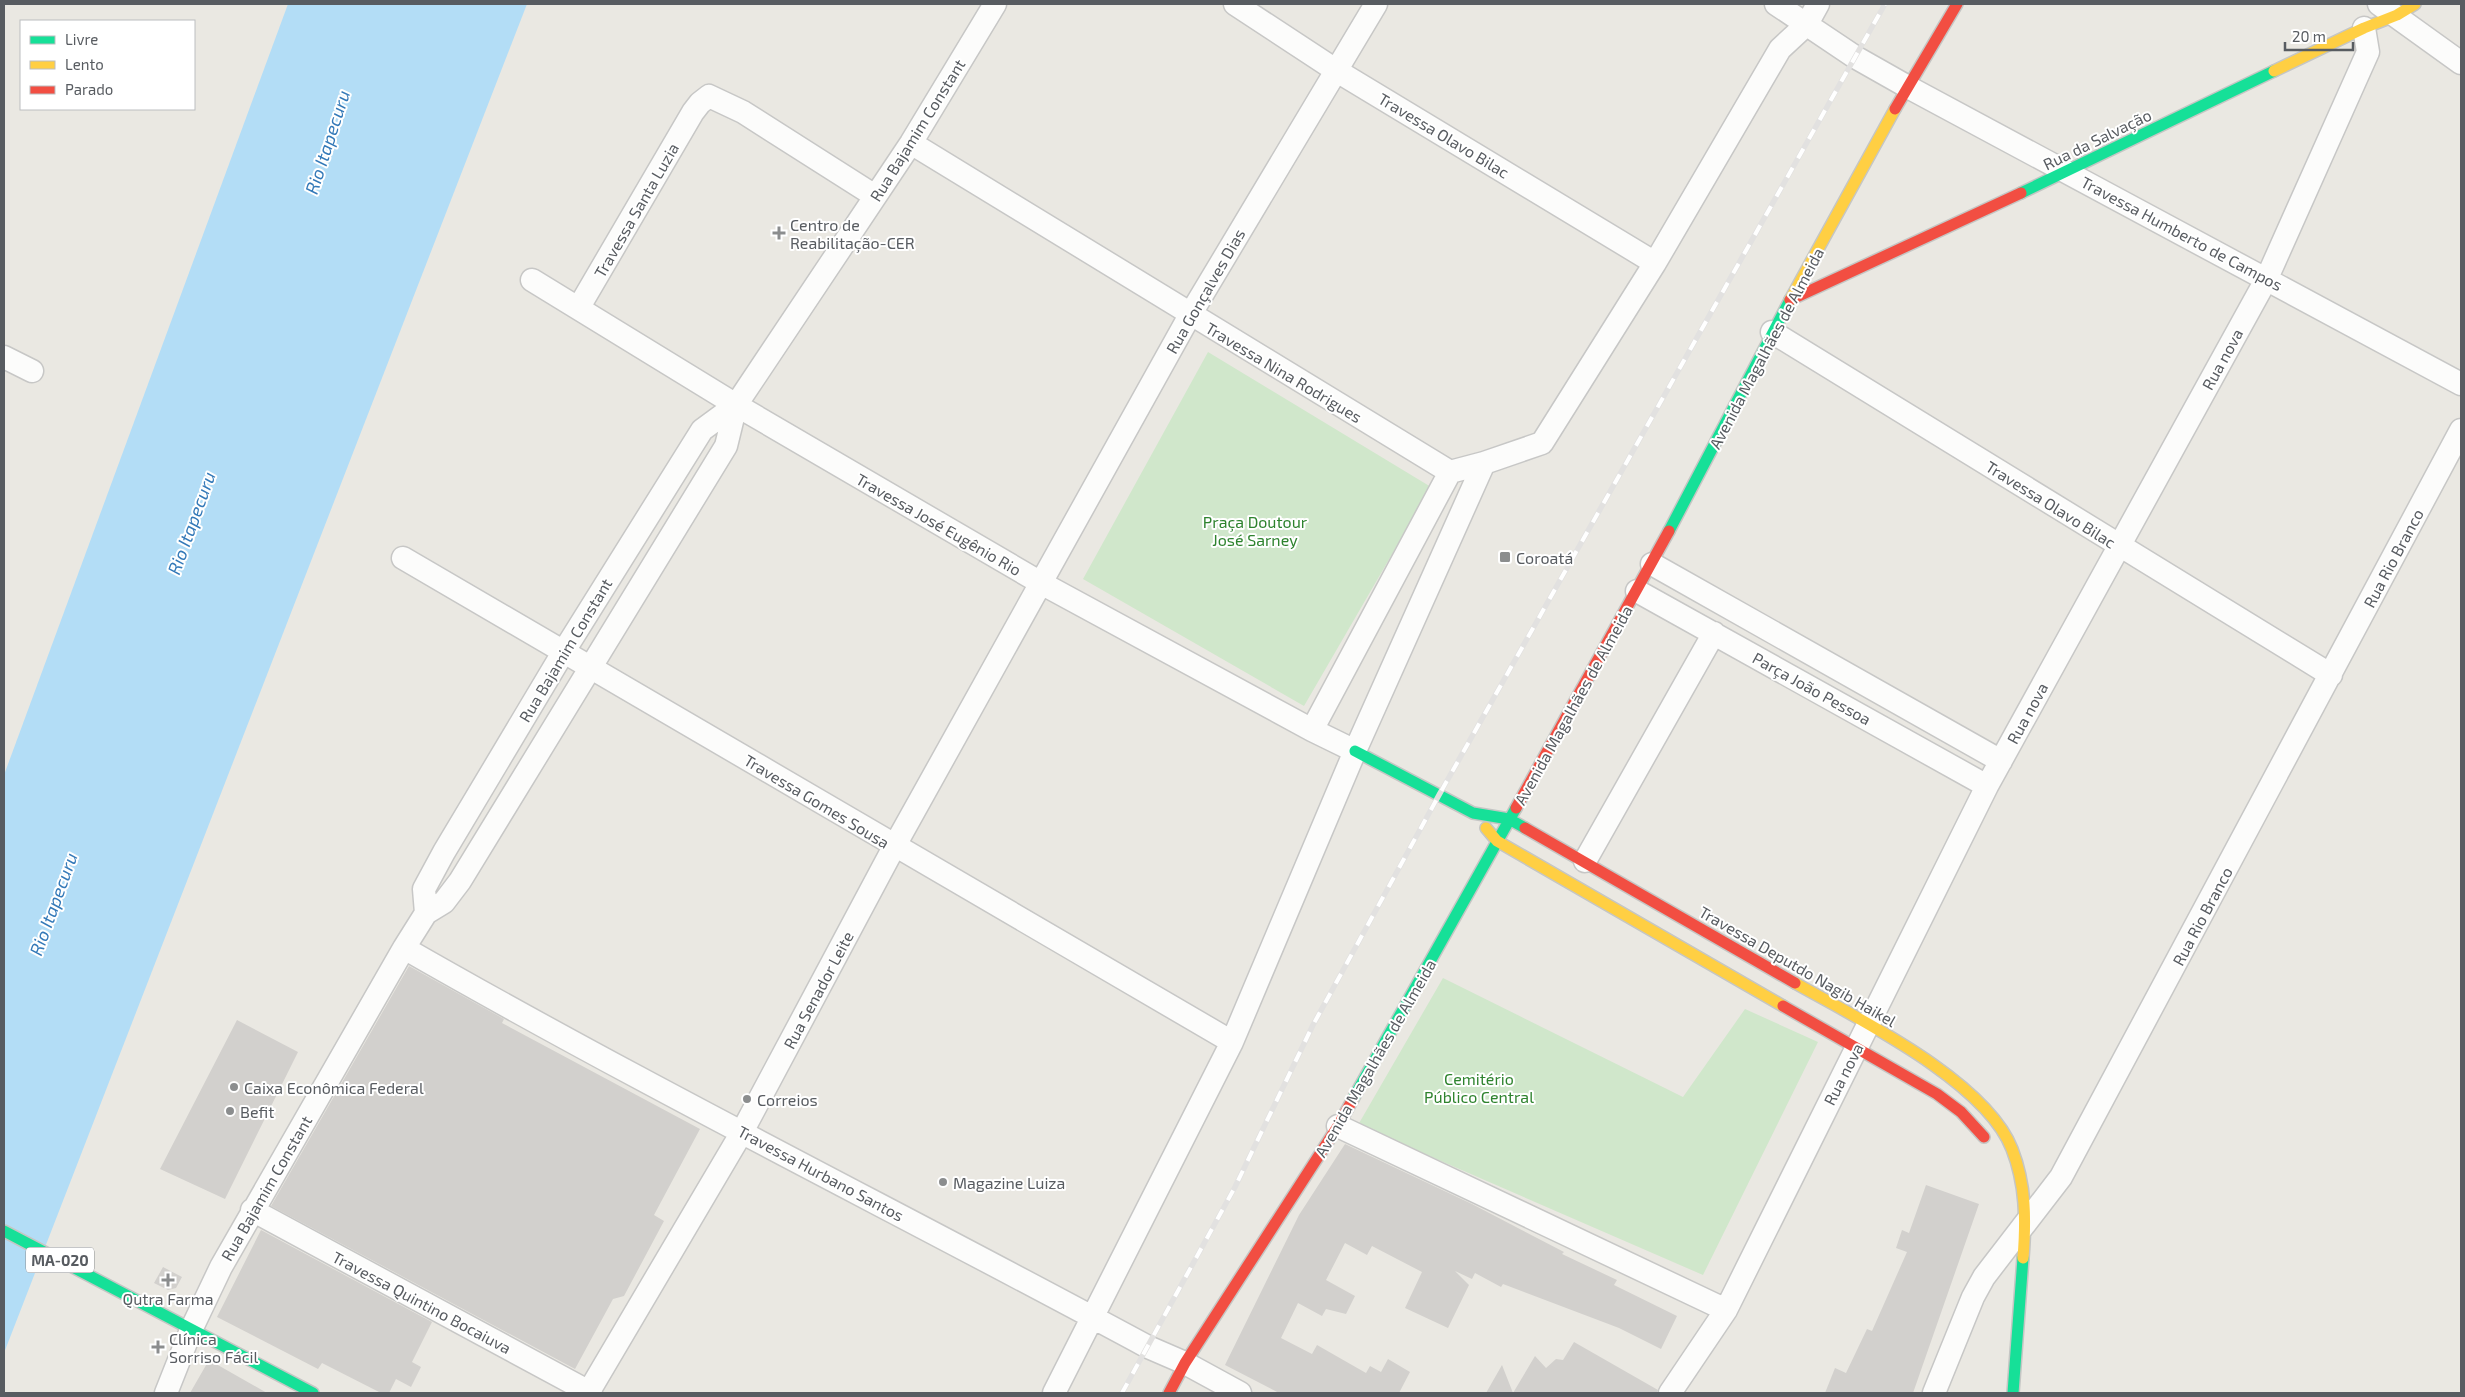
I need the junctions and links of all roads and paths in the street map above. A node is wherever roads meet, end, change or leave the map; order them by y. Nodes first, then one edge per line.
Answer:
1 (995, 4) edge
2 (1234, 4) edge
3 (1376, 4) edge
4 (1818, 4) edge
5 (1957, 4) edge
6 (1785, 6) edge
7 (2397, 8) edge
8 (1807, 24) junction
9 (2364, 28) junction
10 (1780, 49) junction
11 (2461, 63) edge
12 (1337, 71) junction
13 (1908, 87) junction
14 (911, 143) junction
15 (2067, 172) junction
16 (875, 196) junction
17 (1655, 263) junction
18 (2267, 278) junction
19 (532, 280) dead end
20 (1790, 300) junction
21 (578, 307) junction
22 (1190, 315) junction
23 (1772, 332) junction
24 (4, 357) edge
25 (32, 371) dead end
26 (2461, 384) edge
27 (736, 405) junction
28 (2461, 430) edge
29 (1484, 463) junction
30 (1450, 472) junction
31 (2119, 545) junction
32 (403, 558) dead end
33 (1652, 564) junction
34 (1041, 583) junction
35 (1637, 591) junction
36 (1714, 633) junction
37 (564, 651) junction
38 (591, 666) junction
39 (2331, 675) junction
40 (1312, 730) junction
41 (1355, 751) junction
42 (2001, 761) junction
43 (1987, 786) junction
44 (1472, 812) junction
45 (1509, 819) junction
46 (1497, 841) junction
47 (894, 847) junction
48 (1584, 861) junction
49 (426, 912) junction
50 (404, 948) junction
51 (1868, 1024) junction
52 (1232, 1042) junction
53 (1856, 1046) junction
54 (1338, 1126) junction
55 (742, 1132) junction
56 (1992, 1149) dead end
57 (252, 1210) junction
58 (2017, 1227) junction
59 (4, 1231) edge
60 (2021, 1280) junction
61 (1726, 1310) junction
62 (1093, 1318) junction
63 (192, 1330) junction
64 (1186, 1363) junction
65 (166, 1393) edge
66 (313, 1393) edge
67 (590, 1393) edge
68 (1054, 1393) edge
69 (1169, 1393) edge
70 (1240, 1393) edge
71 (1670, 1393) edge
72 (1934, 1393) edge
73 (2013, 1393) edge

1 - 14 street, Rua Bajamim Constant
2 - 12 street, Travessa Olavo Bilac
3 - 12 street, Rua Gonçalves Dias
4 - 8 street
5 - 13 street, Avenida Magalhães de Almeida
6 - 8 street, Travessa Humberto de Campos
6 - 10 street
7 - 9 street, Rua da Salvação
7 - 11 street
8 - 10 street
8 - 13 street, Travessa Humberto de Campos
9 - 15 street, Rua da Salvação
9 - 18 street, Rua nova
10 - 17 street
12 - 17 street, Travessa Olavo Bilac
12 - 22 street, Rua Gonçalves Dias
13 - 15 street, Travessa Humberto de Campos
13 - 20 street, Avenida Magalhães de Almeida
14 - 16 street, Rua Bajamim Constant
14 - 22 street, Travessa Nina Rodrigues
15 - 18 street, Travessa Humberto de Campos
15 - 20 street, Rua da Salvação
16 - 21 street, Travessa Santa Luzia
16 - 27 street, Rua Bajamim Constant
17 - 29 street
18 - 26 street, Travessa Humberto de Campos
18 - 31 street, Rua nova
19 - 21 street, Travessa José Eugênio Rio
20 - 23 street, Avenida Magalhães de Almeida
21 - 27 street, Travessa José Eugênio Rio
22 - 30 street, Travessa Nina Rodrigues
22 - 34 street, Rua Gonçalves Dias
23 - 31 street, Travessa Olavo Bilac
23 - 33 street, Avenida Magalhães de Almeida
24 - 25 street
27 - 34 street, Travessa José Eugênio Rio
27 - 37 street, Rua Bajamim Constant
27 - 38 street, Rua Bajamim Constant
28 - 39 street, Rua Rio Branco
29 - 30 street
29 - 41 street
30 - 40 street
31 - 39 street, Travessa Olavo Bilac
31 - 42 street, Rua nova
32 - 37 street, Travessa Gomes Sousa
33 - 35 street, Avenida Magalhães de Almeida
33 - 42 street, Parça João Pessoa
34 - 40 street, Travessa José Eugênio Rio
34 - 47 street, Rua Senador Leite
35 - 36 street, Parça João Pessoa
35 - 45 street, Avenida Magalhães de Almeida
36 - 43 street, Parça João Pessoa
36 - 48 street
37 - 38 street, Travessa Gomes Sousa
37 - 49 street, Rua Bajamim Constant
38 - 47 street, Travessa Gomes Sousa
38 - 49 street, Rua Bajamim Constant
39 - 58 street, Rua Rio Branco
40 - 41 street, Travessa José Eugênio Rio
41 - 44 street, Travessa Deputdo Nagib Haikel
41 - 52 street
42 - 43 street, Rua nova
43 - 51 street, Rua nova
44 - 45 street, Travessa Deputdo Nagib Haikel
44 - 46 street, Travessa Deputdo Nagib Haikel
45 - 46 street, Avenida Magalhães de Almeida
45 - 48 street, Travessa Deputdo Nagib Haikel
46 - 53 street, Travessa Deputdo Nagib Haikel
46 - 54 street, Avenida Magalhães de Almeida
47 - 52 street, Travessa Gomes Sousa
47 - 55 street, Rua Senador Leite
48 - 51 street, Travessa Deputdo Nagib Haikel
49 - 50 street, Rua Bajamim Constant
50 - 55 street, Travessa Hurbano Santos
50 - 57 street, Rua Bajamim Constant
51 - 53 street, Rua nova
51 - 58 street, Travessa Deputdo Nagib Haikel
52 - 62 street
53 - 56 street, Travessa Deputdo Nagib Haikel
53 - 61 street, Rua nova
54 - 61 street
54 - 64 street, Avenida Magalhães de Almeida
55 - 62 street, Travessa Hurbano Santos
55 - 67 street, Rua Senador Leite
57 - 63 street, Rua Bajamim Constant
57 - 67 street, Travessa Quintino Bocaiuva
58 - 60 street
58 - 60 street
58 - 72 street, Rua Rio Branco
59 - 63 street, MA-020
60 - 73 street
61 - 71 street, Rua nova
62 - 64 street, Travessa Hurbano Santos
62 - 68 street
63 - 65 street, Rua Bajamim Constant
63 - 66 street, MA-020
64 - 69 street, Avenida Magalhães de Almeida
64 - 70 street, Travessa Hurbano Santos

